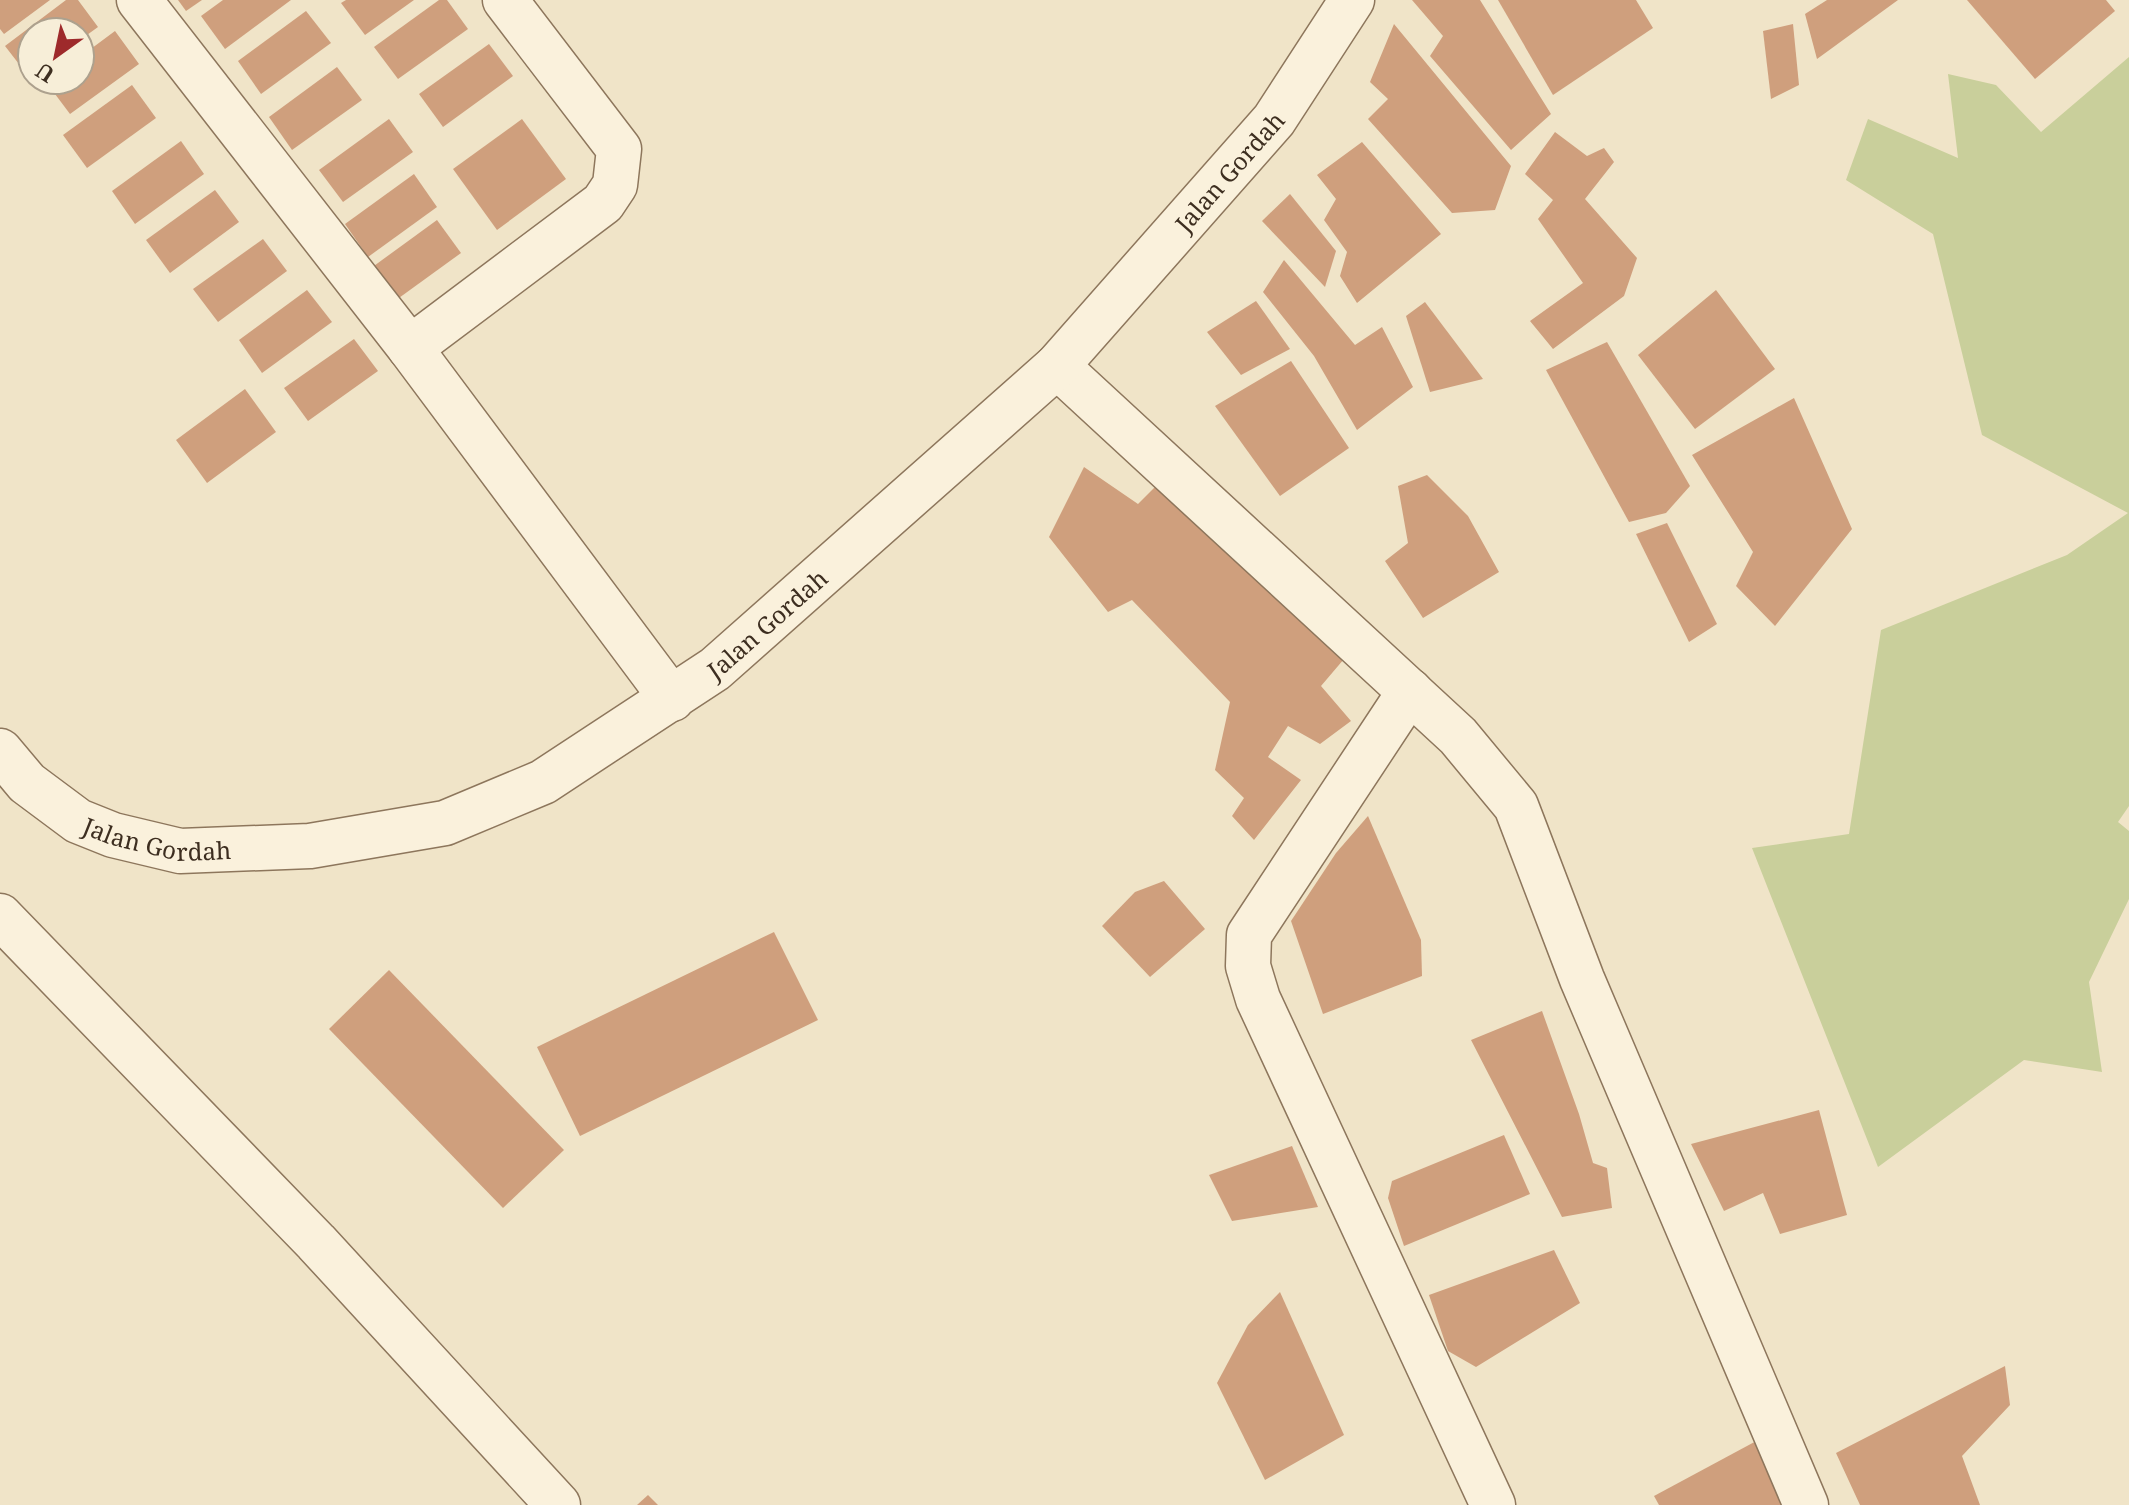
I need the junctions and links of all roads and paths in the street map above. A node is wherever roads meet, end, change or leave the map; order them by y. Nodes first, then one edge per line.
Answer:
1 (139, 0) edge
2 (505, 0) edge
3 (1352, 0) edge
4 (410, 348) junction
5 (1057, 366) junction
6 (1410, 691) junction
7 (672, 699) junction
8 (0, 751) edge
9 (0, 916) edge
10 (558, 1505) edge
11 (1493, 1505) edge
12 (1806, 1505) edge

1 - 4 street
2 - 4 street
3 - 5 street, Jalan Gordah
4 - 7 street
5 - 6 street
5 - 7 street, Jalan Gordah
6 - 11 street
6 - 12 street
7 - 8 street, Jalan Gordah
9 - 10 street

